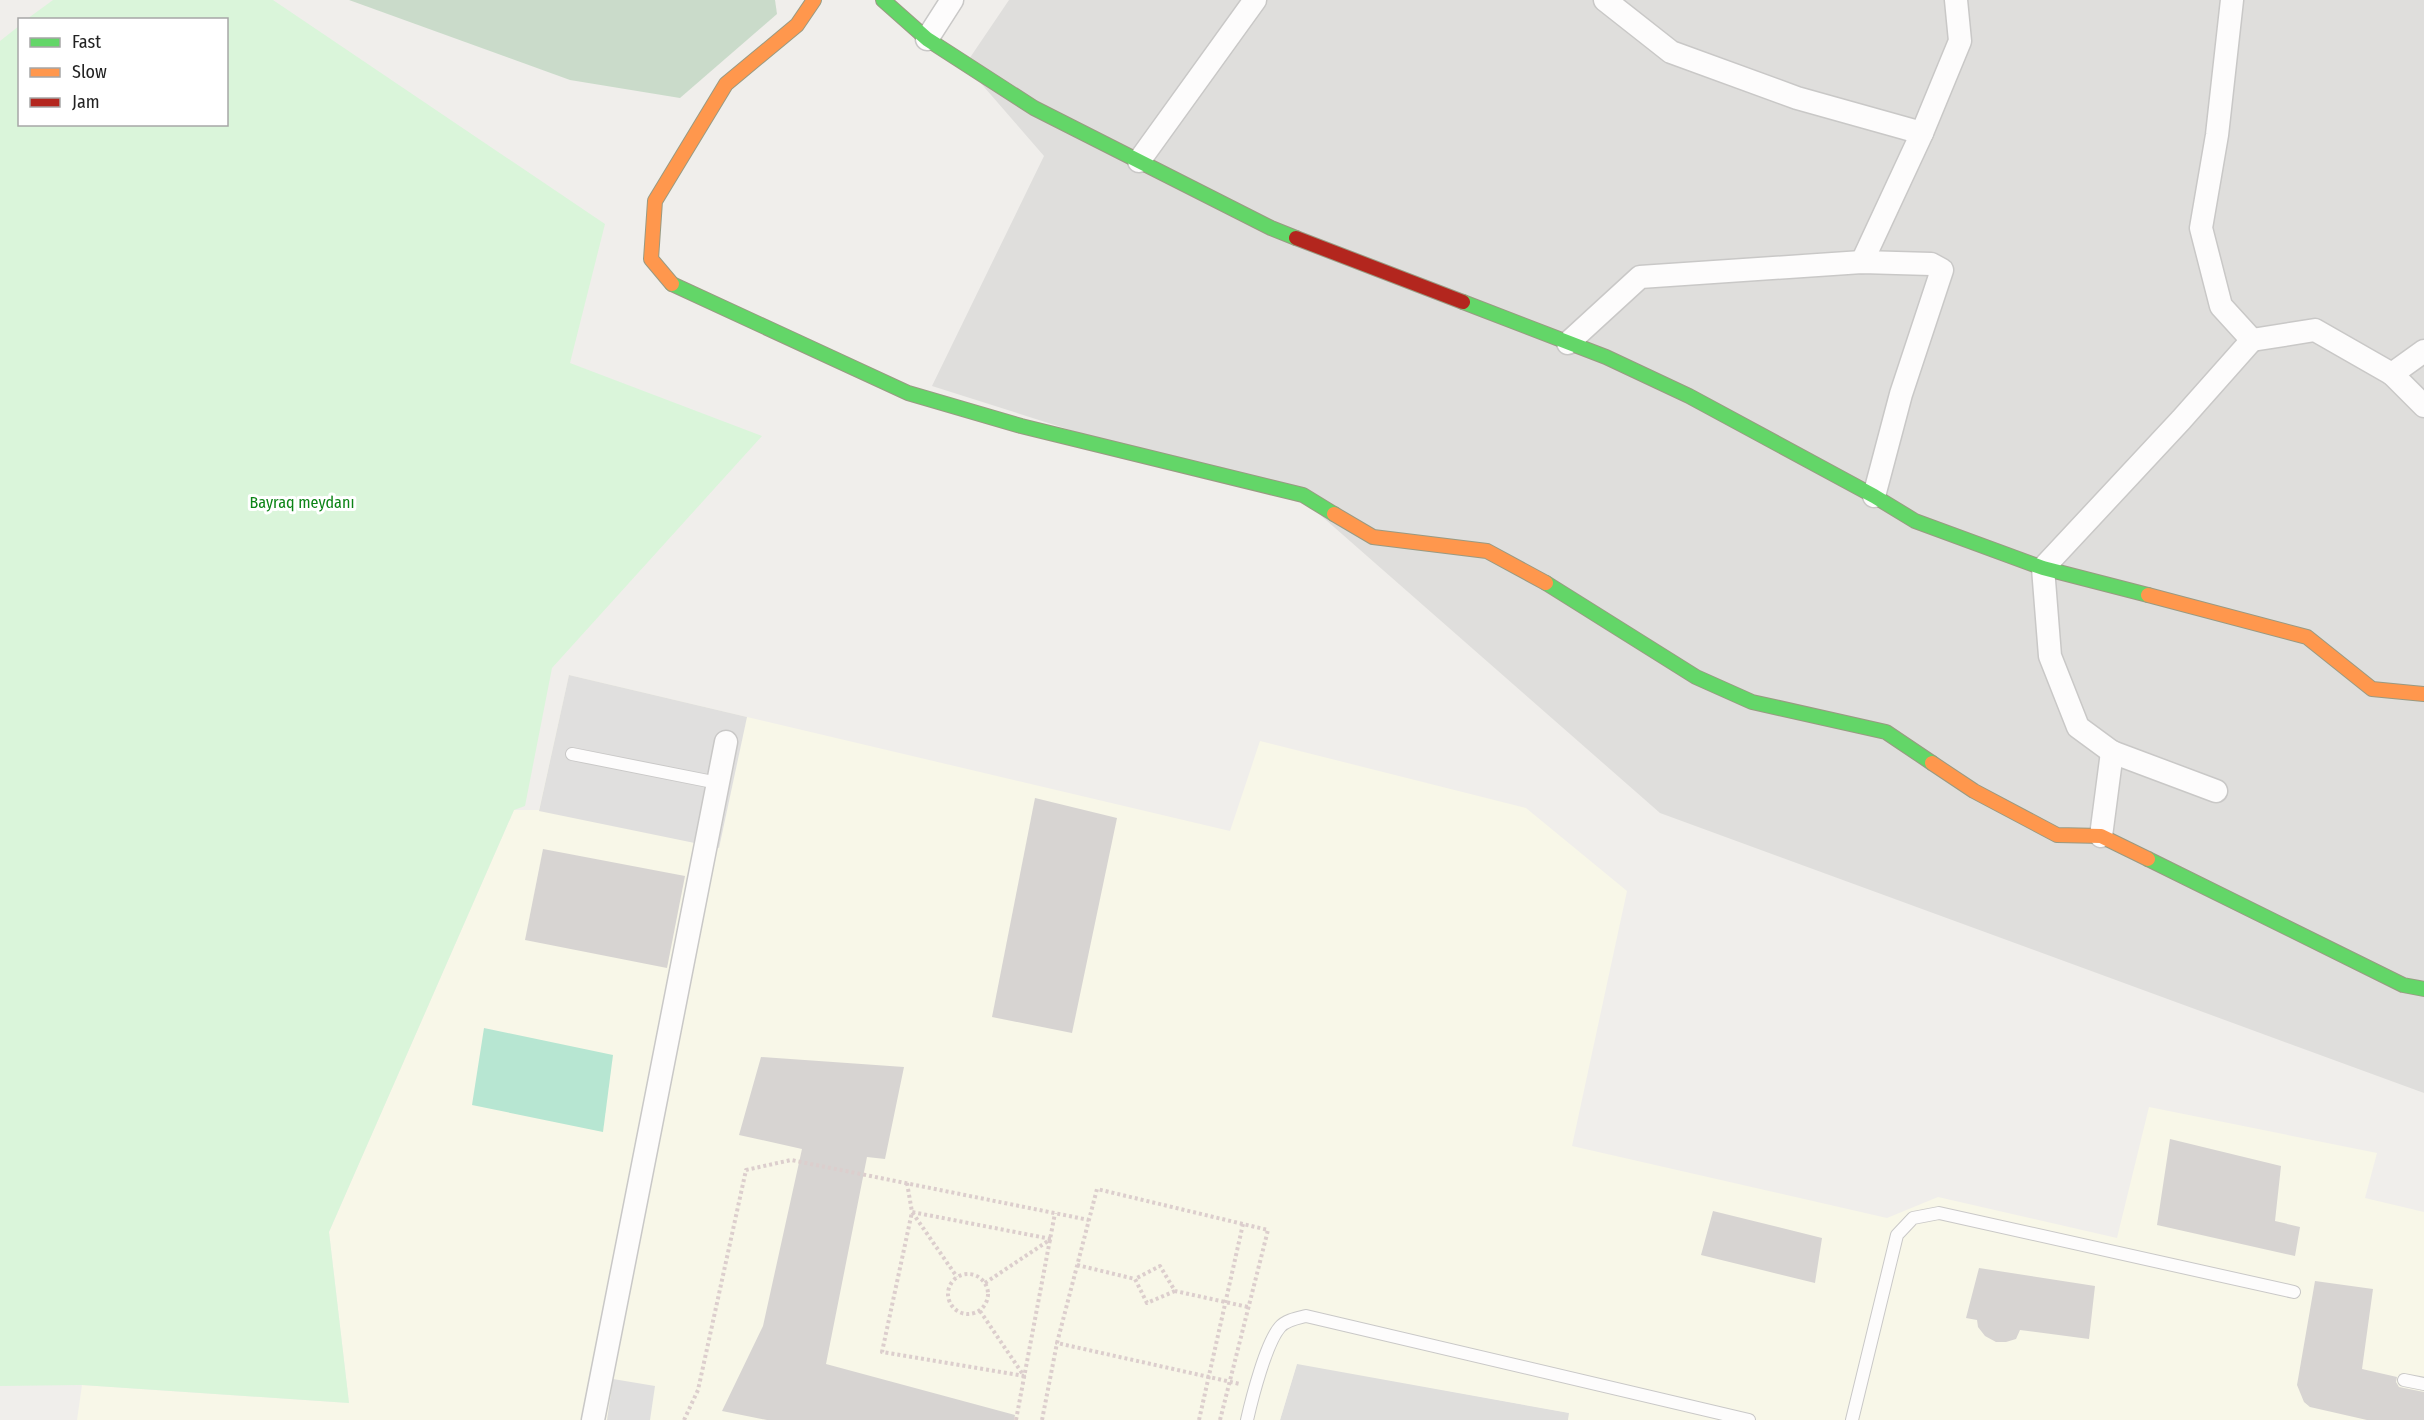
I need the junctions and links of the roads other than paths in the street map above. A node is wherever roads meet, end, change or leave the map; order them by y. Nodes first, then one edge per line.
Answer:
1 (814, 0) edge
2 (883, 0) edge
3 (952, 0) edge
4 (1255, 0) edge
5 (1605, 0) edge
6 (1956, 0) edge
7 (2232, 0) edge
8 (927, 39) junction
9 (1922, 133) junction
10 (1139, 161) junction
11 (1862, 262) junction
12 (2252, 340) junction
13 (1568, 343) junction
14 (2424, 351) edge
15 (2392, 375) junction
16 (2424, 406) edge
17 (1874, 496) junction
18 (2043, 568) junction
19 (2424, 693) edge
20 (726, 741) dead end
21 (2112, 752) junction
22 (572, 754) dead end
23 (718, 783) junction
24 (2216, 791) dead end
25 (2101, 836) junction
26 (2424, 988) edge
27 (2294, 1292) dead end
28 (2404, 1380) dead end
29 (2424, 1384) edge
30 (594, 1420) edge
31 (1247, 1420) edge
32 (1749, 1420) edge
33 (1852, 1420) edge

1 - 25 street
2 - 8 street
3 - 8 street
4 - 10 street
5 - 9 street
6 - 9 street
7 - 12 street
8 - 10 street
9 - 11 street
10 - 13 street
11 - 13 street
11 - 17 street
12 - 15 street
12 - 18 street
13 - 17 street
14 - 15 street
15 - 16 street
17 - 18 street
18 - 19 street
18 - 21 street
20 - 23 street
21 - 24 street
21 - 25 street
22 - 23 lane
23 - 30 street
25 - 26 street
27 - 33 lane
28 - 29 lane
31 - 32 lane

